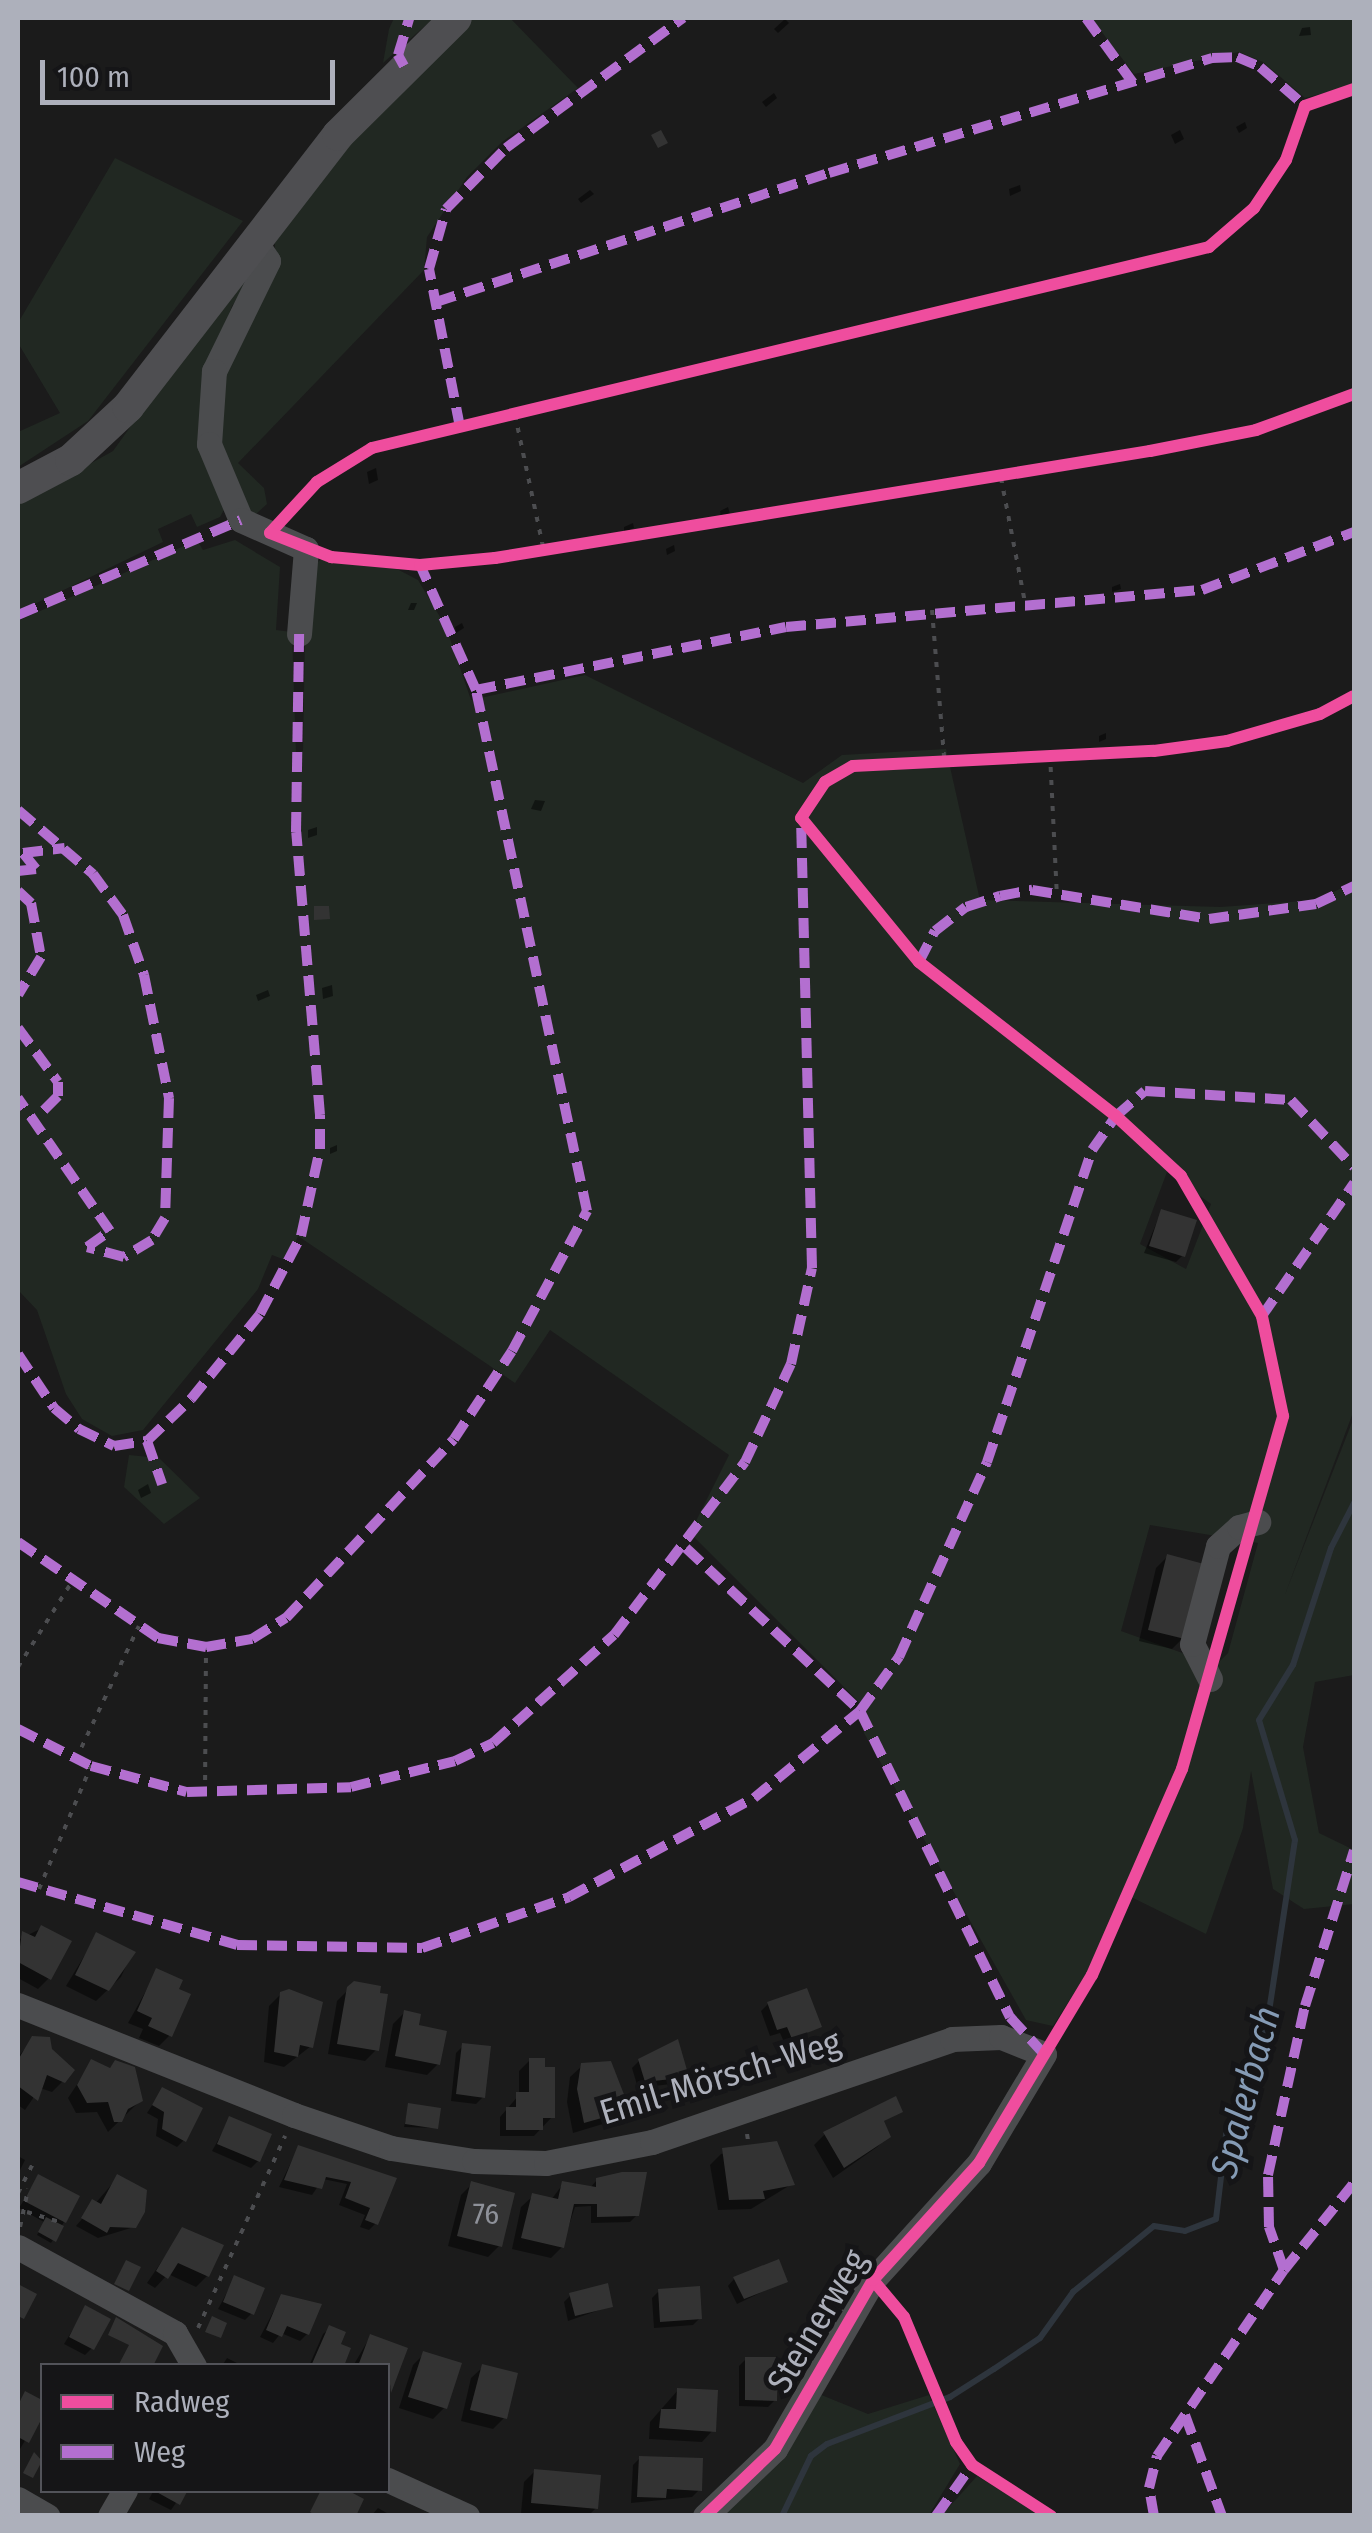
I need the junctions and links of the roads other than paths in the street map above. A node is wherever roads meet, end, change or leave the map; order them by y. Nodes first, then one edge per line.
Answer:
1 (456, 18) edge
2 (254, 240) junction
3 (18, 488) edge
4 (298, 634) dead end
5 (1258, 1522) dead end
6 (1210, 1679) dead end
7 (18, 2005) edge
8 (1044, 2054) joint
9 (18, 2247) edge
10 (190, 2354) edge
11 (390, 2481) edge
12 (123, 2493) edge
13 (18, 2500) edge
14 (48, 2516) edge
15 (110, 2516) edge
16 (467, 2516) edge
17 (705, 2516) edge

1 - 2 main road
2 - 3 main road
2 - 4 street
5 - 6 street
7 - 8 street, Emil-Mörsch-Weg
8 - 17 street, Steinerweg
9 - 10 street
11 - 16 street
12 - 15 street
13 - 14 street

